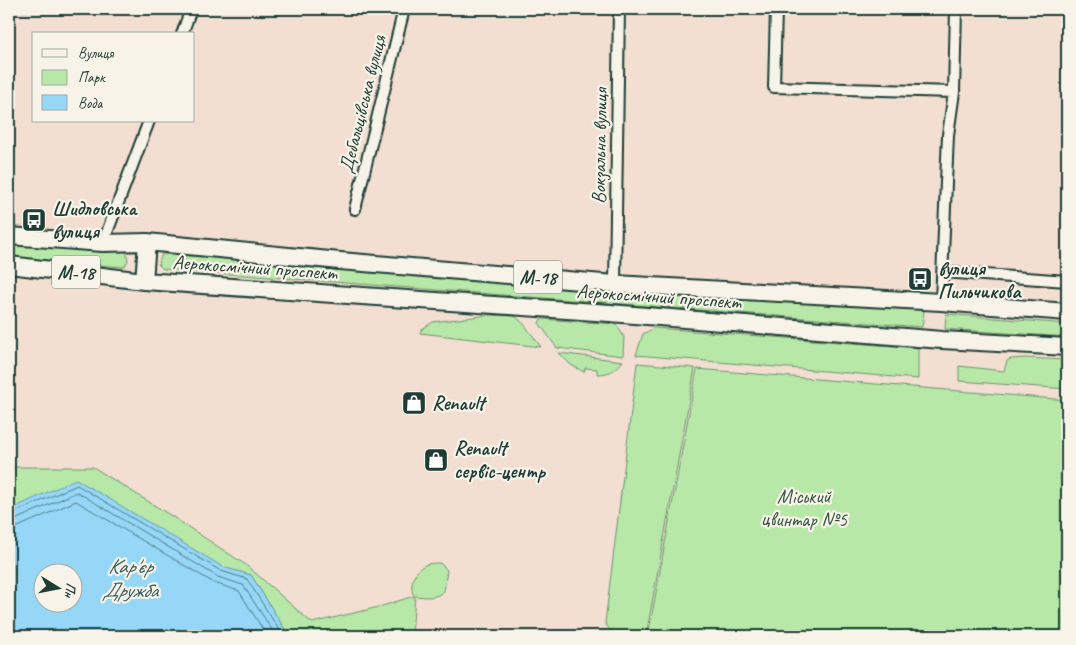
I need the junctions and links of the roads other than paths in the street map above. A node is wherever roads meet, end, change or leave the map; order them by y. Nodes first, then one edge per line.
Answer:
1 (191, 9) edge
2 (404, 9) edge
3 (619, 9) edge
4 (776, 9) edge
5 (956, 9) edge
6 (183, 32) edge
7 (954, 92) junction
8 (149, 122) edge
9 (355, 209) dead end
10 (9, 236) edge
11 (147, 242) junction
12 (103, 243) junction
13 (9, 265) edge
14 (943, 272) junction
15 (144, 280) junction
16 (1067, 281) edge
17 (615, 284) junction
18 (941, 302) junction
19 (1067, 312) edge
20 (1067, 348) edge

1 - 6 street
2 - 9 street, Дебальцівська вулиця
3 - 17 street, Вокзальна вулиця
4 - 7 street
5 - 7 street
7 - 14 street
8 - 12 street
10 - 12 main road, Аерокосмічний проспект / М-18
11 - 12 main road, Аерокосмічний проспект / М-18
11 - 15 main road
11 - 17 main road, Аерокосмічний проспект / М-18
13 - 15 main road, Аерокосмічний проспект / М-18
14 - 16 street
14 - 18 street
15 - 20 main road, Аерокосмічний проспект / М-18
17 - 18 main road, Аерокосмічний проспект / М-18
18 - 19 main road, Аерокосмічний проспект / М-18

